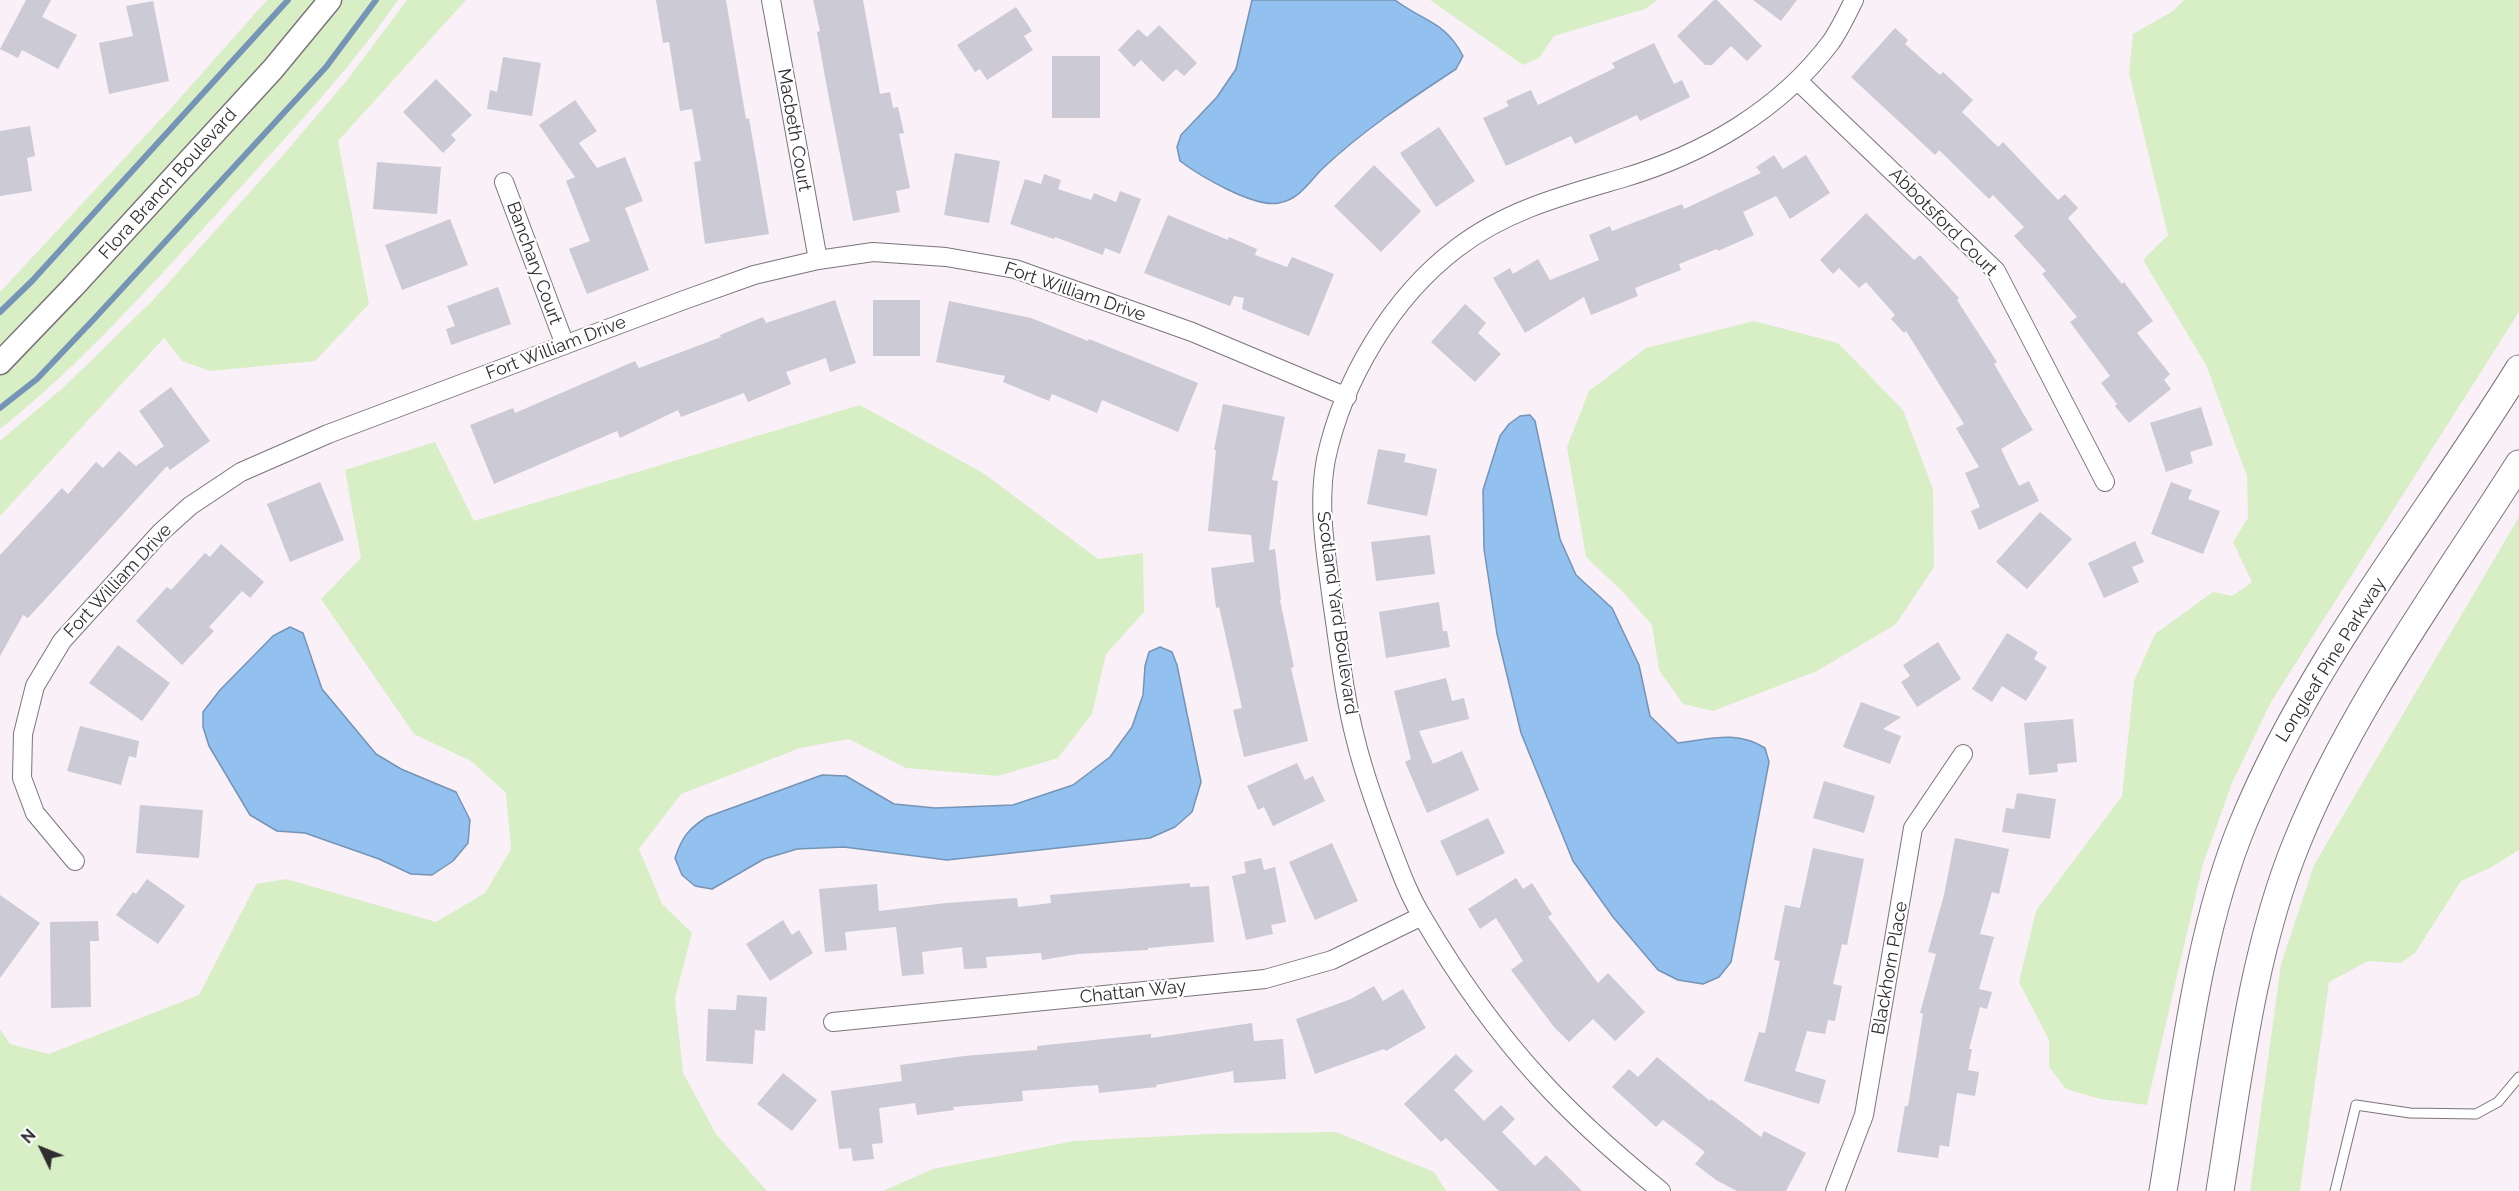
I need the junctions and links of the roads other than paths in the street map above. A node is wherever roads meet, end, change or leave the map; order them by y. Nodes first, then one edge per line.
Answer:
1 (330, 0) edge
2 (771, 0) edge
3 (1854, 0) edge
4 (1798, 81) junction
5 (504, 182) dead end
6 (818, 260) junction
7 (565, 345) junction
8 (0, 363) edge
9 (2518, 372) edge
10 (1347, 398) junction
11 (2519, 464) edge
12 (2105, 482) dead end
13 (1964, 754) dead end
14 (75, 861) dead end
15 (1422, 916) junction
16 (833, 1022) dead end
17 (2519, 1077) edge
18 (1661, 1191) edge
19 (1835, 1191) edge
20 (2163, 1191) edge
21 (2220, 1191) edge
22 (2335, 1191) edge

1 - 8 street, Flora Branch Boulevard
2 - 6 street, Macbeth Court
3 - 4 street, Scotland Yard Boulevard
4 - 10 street, Scotland Yard Boulevard
4 - 12 street, Abbotsford Court
5 - 7 street, Banchary Court
6 - 7 street, Fort William Drive
6 - 10 street, Fort William Drive
7 - 14 street, Fort William Drive
9 - 20 main road, Longleaf Pine Parkway
10 - 15 street, Scotland Yard Boulevard
11 - 21 main road
13 - 19 street, Blackhorn Place
15 - 16 street, Chattan Way
15 - 18 street, Scotland Yard Boulevard
17 - 22 lane

